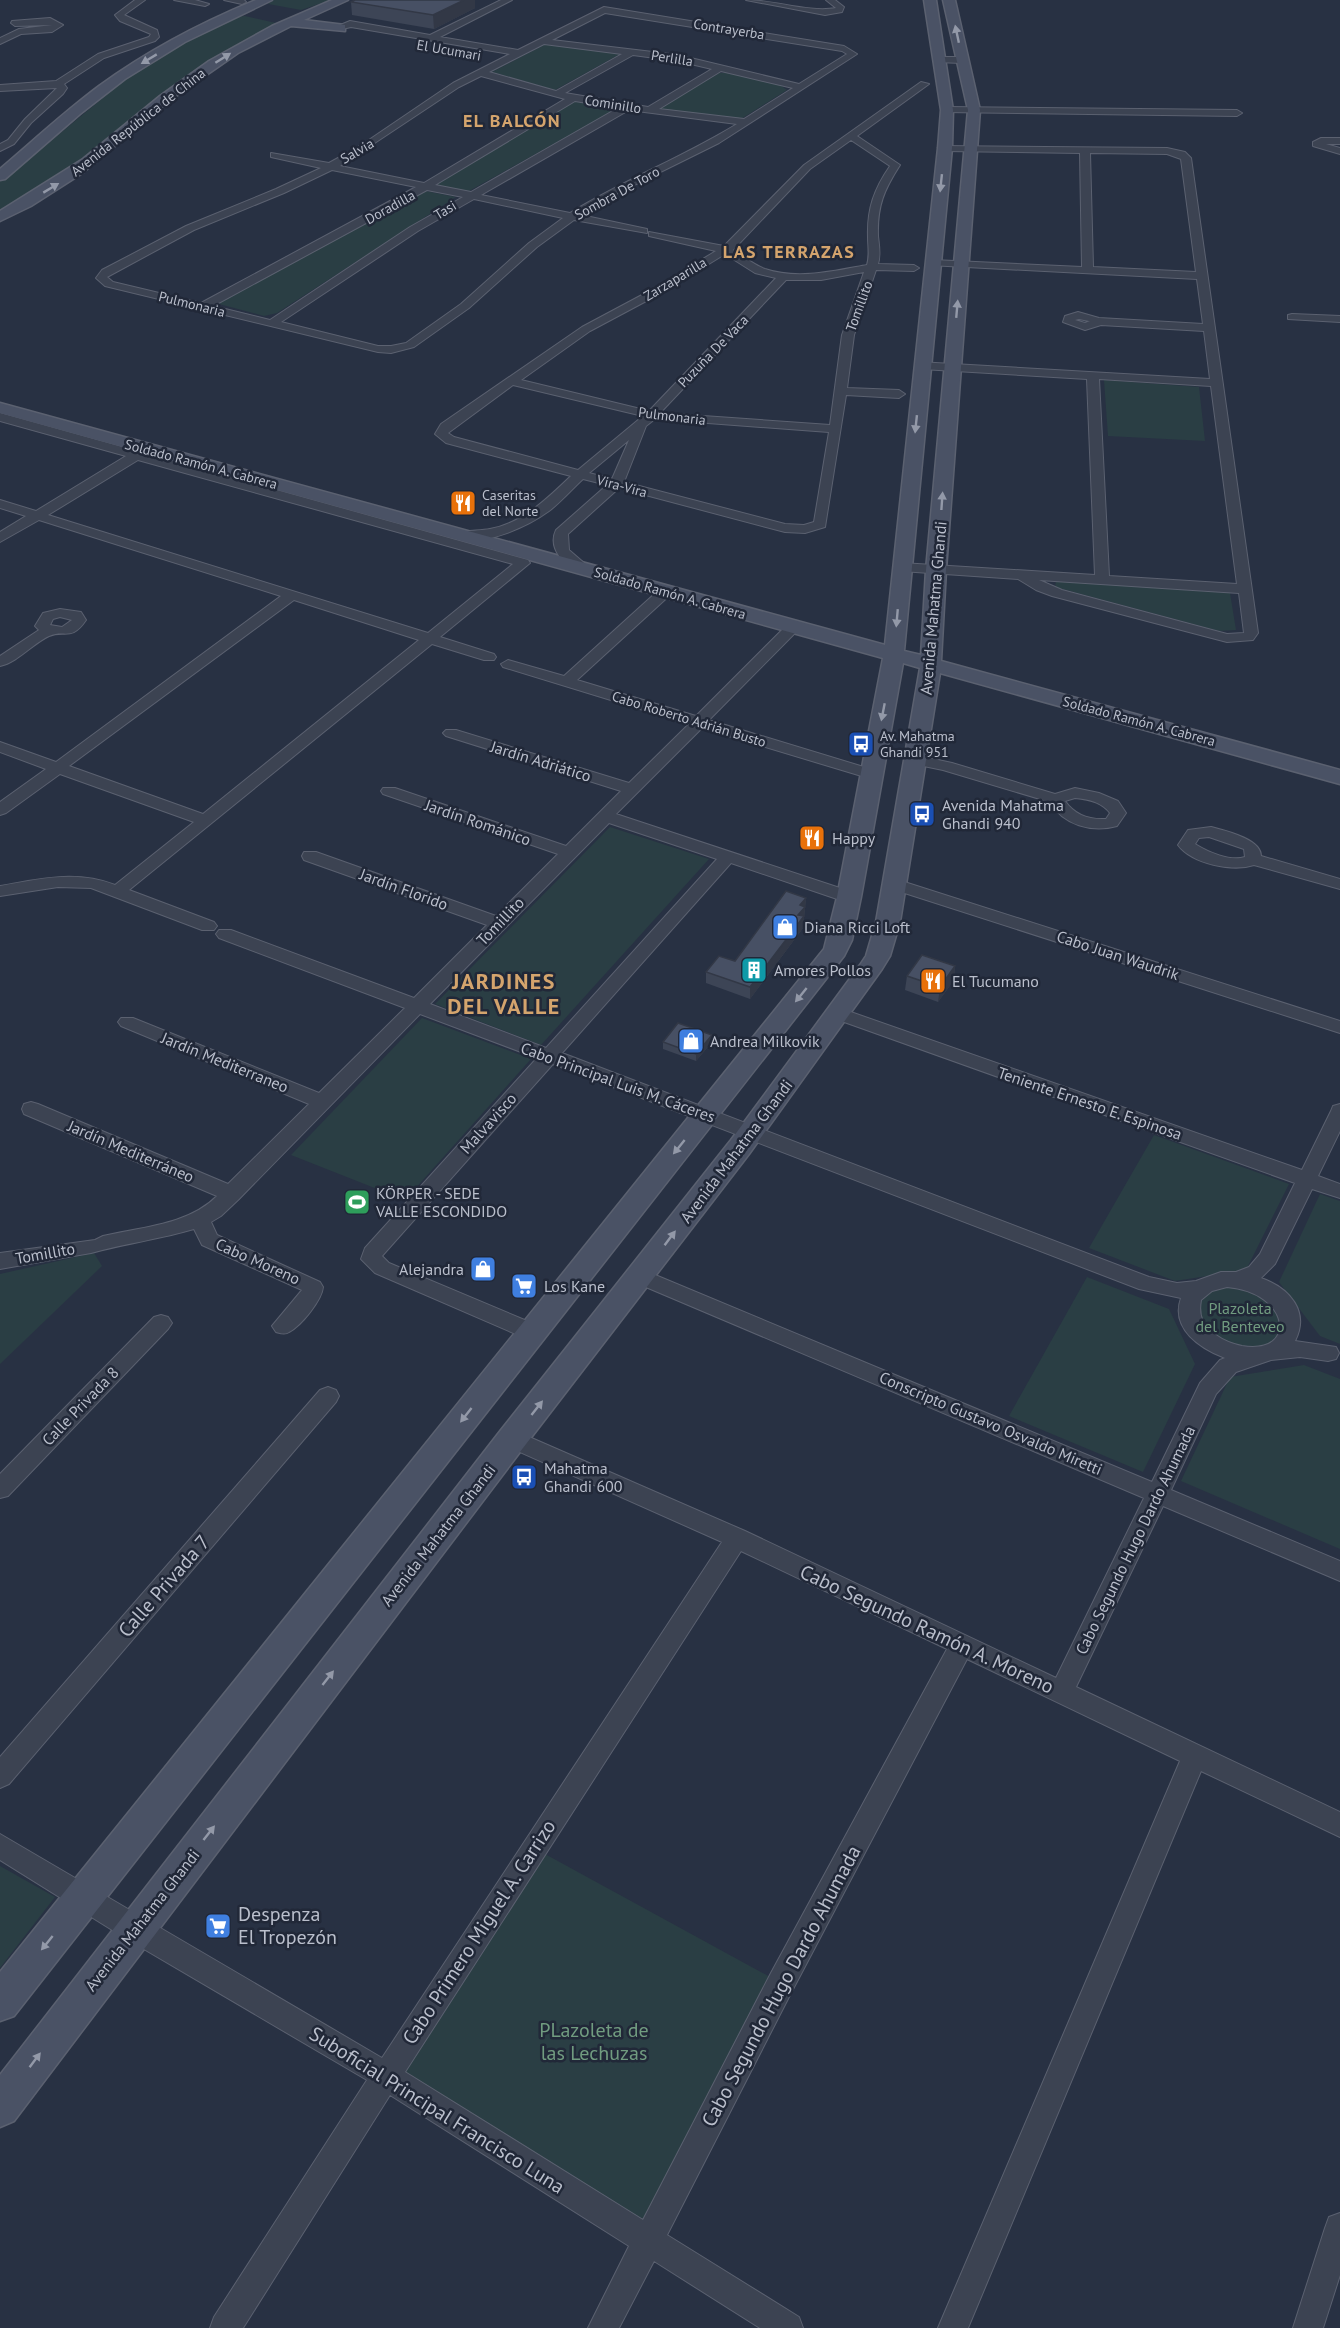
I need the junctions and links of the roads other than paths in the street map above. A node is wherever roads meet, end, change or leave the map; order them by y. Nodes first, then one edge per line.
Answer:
1 (141, 0) edge
2 (152, 0) edge
3 (178, 0) edge
4 (342, 0) edge
5 (508, 0) edge
6 (750, 0) edge
7 (830, 0) edge
8 (930, 0) edge
9 (950, 0) edge
10 (133, 6) junction
11 (217, 6) edge
12 (240, 7) junction
13 (269, 10) edge
14 (607, 10) joint
15 (307, 14) junction
16 (290, 22) junction
17 (15, 26) dead end
18 (345, 26) junction
19 (433, 37) junction
20 (0, 40) edge
21 (541, 41) junction
22 (851, 51) joint
23 (632, 52) junction
24 (519, 53) junction
25 (507, 60) junction
26 (939, 60) junction
27 (962, 60) junction
28 (719, 68) junction
29 (481, 73) junction
30 (58, 84) junction
31 (924, 84) dead end
32 (800, 87) junction
33 (0, 88) edge
34 (557, 94) junction
35 (573, 98) junction
36 (627, 107) junction
37 (650, 110) junction
38 (947, 110) junction
39 (974, 110) junction
40 (1237, 113) dead end
41 (748, 122) junction
42 (852, 137) junction
43 (1340, 141) edge
44 (0, 148) edge
45 (945, 148) junction
46 (970, 149) junction
47 (1085, 150) junction
48 (1340, 151) edge
49 (274, 155) dead end
50 (330, 167) junction
51 (0, 176) edge
52 (426, 187) junction
53 (469, 195) junction
54 (572, 216) junction
55 (0, 217) edge
56 (726, 250) junction
57 (933, 263) junction
58 (961, 264) junction
59 (873, 267) junction
60 (914, 268) dead end
61 (1088, 270) junction
62 (1202, 276) junction
63 (783, 277) junction
64 (100, 278) joint
65 (202, 307) junction
66 (1292, 317) dead end
67 (1340, 319) edge
68 (1097, 321) dead end
69 (272, 324) junction
70 (1209, 328) junction
71 (391, 350) joint
72 (923, 362) junction
73 (952, 364) junction
74 (1093, 376) junction
75 (510, 381) junction
76 (1218, 383) junction
77 (840, 391) junction
78 (899, 394) dead end
79 (0, 408) edge
80 (0, 417) edge
81 (646, 420) junction
82 (837, 429) junction
83 (441, 434) joint
84 (137, 455) junction
85 (580, 474) junction
86 (616, 484) junction
87 (0, 504) edge
88 (561, 513) junction
89 (37, 515) junction
90 (805, 529) joint
91 (462, 536) junction
92 (0, 538) edge
93 (901, 567) junction
94 (584, 569) junction
95 (936, 570) junction
96 (1023, 576) junction
97 (1102, 579) junction
98 (1244, 589) junction
99 (665, 592) junction
100 (292, 595) junction
101 (793, 627) junction
102 (49, 630) dead end
103 (430, 638) junction
104 (894, 654) junction
105 (489, 657) dead end
106 (0, 662) edge
107 (508, 664) dead end
108 (931, 664) junction
109 (567, 682) junction
110 (698, 722) junction
111 (451, 733) dead end
112 (0, 747) edge
113 (915, 760) junction
114 (58, 768) junction
115 (871, 774) junction
116 (1340, 777) edge
117 (631, 789) junction
118 (389, 791) dead end
119 (1056, 799) dead end
120 (0, 810) edge
121 (605, 816) junction
122 (205, 820) junction
123 (568, 852) junction
124 (310, 856) dead end
125 (728, 857) junction
126 (1252, 859) dead end
127 (894, 884) junction
128 (1340, 884) edge
129 (0, 891) edge
130 (117, 892) junction
131 (849, 897) junction
132 (498, 923) junction
133 (418, 1008) junction
134 (839, 1014) junction
135 (127, 1022) dead end
136 (1340, 1027) edge
137 (548, 1057) junction
138 (322, 1102) junction
139 (31, 1109) dead end
140 (1340, 1111) edge
141 (705, 1114) junction
142 (751, 1132) junction
143 (1307, 1180) junction
144 (1340, 1191) edge
145 (232, 1194) junction
146 (199, 1219) junction
147 (1268, 1259) junction
148 (0, 1261) edge
149 (641, 1277) junction
150 (1238, 1280) junction
151 (1146, 1284) junction
152 (1201, 1288) junction
153 (1276, 1296) junction
154 (160, 1323) dead end
155 (1292, 1325) junction
156 (283, 1326) dead end
157 (1195, 1326) junction
158 (532, 1332) junction
159 (1262, 1354) junction
160 (1334, 1355) edge
161 (1208, 1389) junction
162 (328, 1396) dead end
163 (512, 1439) junction
164 (0, 1489) edge
165 (1157, 1493) junction
166 (737, 1538) junction
167 (1340, 1571) edge
168 (962, 1645) junction
169 (1061, 1692) junction
170 (1195, 1755) junction
171 (0, 1776) edge
172 (1340, 1825) edge
173 (0, 1846) edge
174 (83, 1897) junction
175 (135, 1929) junction
176 (0, 2002) edge
177 (386, 2076) junction
178 (0, 2106) edge
179 (1340, 2228) edge
180 (648, 2241) junction
181 (225, 2328) edge
182 (603, 2328) edge
183 (789, 2328) edge
184 (953, 2328) edge
185 (1308, 2328) edge

1 - 10 street
2 - 10 street
3 - 11 street
4 - 15 main road, Avenida República de China
5 - 19 street
6 - 7 street
8 - 26 main road, Avenida Mahatma Ghandi
27 -> 9 main road, Avenida Mahatma Ghandi
10 - 30 street
11 - 12 main road
12 - 13 main road
12 -> 51 main road
13 - 15 main road
13 - 16 main road
14 - 21 street, Salvia
14 - 22 street, Contrayerba
15 - 16 main road, Avenida República de China
15 - 18 main road
16 - 18 main road
55 -> 16 main road, Avenida República de China
17 - 20 street
18 - 19 street, El Ucumari
18 - 25 street, El Ucumari
19 - 24 street, El Ucumari
21 - 23 street, Perlilla
21 - 24 street, Salvia
22 - 32 street, Sombra De Toro
23 - 28 street, Perlilla
23 - 34 street
24 - 25 street, Salvia
25 - 29 street, Salvia
26 - 27 street
26 - 38 main road, Avenida Mahatma Ghandi
27 - 39 main road, Avenida Mahatma Ghandi
28 - 32 street, Perlilla
28 - 37 street
29 - 34 street, Cominillo
29 - 50 street, Salvia
30 - 33 street
30 - 44 street
31 - 42 street, Zarzaparilla
32 - 41 street, Sombra De Toro
34 - 35 street, Cominillo
35 - 36 street, Cominillo
35 - 52 street, Doradilla
36 - 37 street, Cominillo
36 - 53 street, Tasi
37 - 41 street, Cominillo
38 - 39 street
38 - 45 main road, Avenida Mahatma Ghandi
39 - 40 street
39 - 46 main road, Avenida Mahatma Ghandi
41 - 54 street, Sombra De Toro
42 - 56 street, Zarzaparilla
42 - 59 street, Tomillito
43 - 48 street
45 - 46 street
45 -> 57 main road, Avenida Mahatma Ghandi
46 - 47 street
46 - 58 main road, Avenida Mahatma Ghandi
47 - 61 street
47 - 62 street
49 - 50 street
50 - 52 street
50 - 64 street, Salvia
52 - 53 street
52 - 65 street, Doradilla
53 - 54 street
53 - 69 street, Tasi
54 - 56 street
54 - 71 street, Sombra De Toro
56 - 63 street
56 - 75 street, Zarzaparilla
57 - 58 street
57 - 72 main road, Avenida Mahatma Ghandi
58 - 61 street
73 -> 58 main road, Avenida Mahatma Ghandi
59 - 60 street
59 - 63 street
59 - 77 street, Tomillito
61 - 62 street
62 - 70 street
63 - 81 street, Puzuña De Vaca
64 - 65 street, Pulmonaria
65 - 69 street, Pulmonaria
66 - 67 street
68 - 70 street
69 - 71 street, Pulmonaria
70 - 76 street
72 - 73 street
72 -> 93 main road, Avenida Mahatma Ghandi
73 - 74 street
95 -> 73 main road, Avenida Mahatma Ghandi
74 - 76 street
74 - 97 street
75 - 81 street, Pulmonaria
75 - 83 street, Zarzaparilla
76 - 98 street
77 - 78 street
77 - 82 street, Tomillito
79 - 91 main road, Soldado Ramón A. Cabrera
80 - 84 street
81 - 82 street, Pulmonaria
81 - 85 street
81 - 86 street
82 - 90 street, Tomillito
83 - 85 street, Vira-Vira
84 - 89 street
84 - 103 street
85 - 86 street, Vira-Vira
85 - 88 street
86 - 88 street
86 - 90 street, Vira-Vira
87 - 89 street
88 - 91 street
88 - 94 street
89 - 92 street
89 - 100 street
91 - 94 main road, Soldado Ramón A. Cabrera
93 - 95 street
93 -> 104 main road, Avenida Mahatma Ghandi
94 - 99 main road, Soldado Ramón A. Cabrera
95 - 96 street
95 - 108 main road, Avenida Mahatma Ghandi
96 - 97 street
96 - 98 street
97 - 98 street
99 - 101 main road, Soldado Ramón A. Cabrera
99 - 109 street
100 - 103 street
100 - 114 street
101 - 104 main road, Soldado Ramón A. Cabrera
101 - 110 street, Tomillito
102 - 106 street
103 - 105 street
103 - 122 street
104 - 108 main road, Soldado Ramón A. Cabrera
104 -> 115 main road, Avenida Mahatma Ghandi
107 - 109 street, Cabo Roberto Adrián Busto
108 - 113 main road, Avenida Mahatma Ghandi
108 - 116 main road, Soldado Ramón A. Cabrera
109 - 110 street, Cabo Roberto Adrián Busto
110 - 115 street, Cabo Roberto Adrián Busto
110 - 117 street, Tomillito
111 - 117 street, Jardín Adriático
112 - 114 street
113 - 119 street
113 - 127 main road, Avenida Mahatma Ghandi
114 - 120 street
114 - 122 street
115 - 131 main road, Avenida Mahatma Ghandi
117 - 121 street, Tomillito
118 - 123 street, Jardín Románico
121 - 123 street, Tomillito
121 - 125 street
122 - 130 street
123 - 132 street, Tomillito
124 - 132 street, Jardín Florido
125 - 131 street
125 - 137 street, Malvavisco
126 - 128 street
127 - 134 main road, Avenida Mahatma Ghandi
127 - 136 street, Cabo Juan Waudrik
129 - 130 street, Cabo Principal Luis M. Cáceres
130 - 133 street, Cabo Principal Luis M. Cáceres
131 -> 141 main road, Avenida Mahatma Ghandi
132 - 133 street, Tomillito
133 - 137 street, Cabo Principal Luis M. Cáceres
133 - 138 street, Tomillito
134 - 142 main road, Avenida Mahatma Ghandi
134 - 143 street, Teniente Ernesto E. Espinosa
135 - 138 street, Jardín Mediterraneo
137 - 141 street, Cabo Principal Luis M. Cáceres
137 - 158 street, Malvavisco
138 - 145 street, Tomillito
139 - 145 street, Jardín Mediterráneo
140 - 143 street
141 - 142 street, Cabo Principal Luis M. Cáceres
141 -> 158 main road, Avenida Mahatma Ghandi
149 -> 142 main road, Avenida Mahatma Ghandi
142 - 151 street, Cabo Principal Luis M. Cáceres
143 - 144 street, Teniente Ernesto E. Espinosa
143 - 147 street
145 - 146 street, Tomillito
146 - 148 street, Tomillito
146 - 156 street, Cabo Moreno
147 - 150 street
147 - 153 street
163 -> 149 main road, Avenida Mahatma Ghandi
149 - 165 street, Conscripto Gustavo Osvaldo Miretti
150 - 152 street
150 - 153 street
151 - 152 street, Cabo Principal Luis M. Cáceres
151 - 157 street, Cabo Principal Luis M. Cáceres
152 - 157 street
153 - 155 street
154 - 164 street, Calle Privada 8
155 - 159 street
155 - 160 street
157 - 159 street
157 - 161 street, Cabo Segundo Hugo Dardo Ahumada
158 -> 174 main road, Avenida Mahatma Ghandi
159 - 160 street
159 - 161 street, Cabo Segundo Hugo Dardo Ahumada
161 - 165 street, Cabo Segundo Hugo Dardo Ahumada
162 - 171 street, Calle Privada 7
163 - 166 street, Cabo Segundo Ramón A. Moreno
175 -> 163 main road, Avenida Mahatma Ghandi
165 - 167 street, Conscripto Gustavo Osvaldo Miretti
165 - 169 street, Cabo Segundo Hugo Dardo Ahumada
166 - 168 street, Cabo Segundo Ramón A. Moreno
166 - 177 street, Cabo Primero Miguel A. Carrizo
168 - 169 street, Cabo Segundo Ramón A. Moreno
168 - 180 street, Cabo Segundo Hugo Dardo Ahumada
169 - 170 street, Cabo Segundo Ramón A. Moreno
170 - 172 street, Cabo Segundo Ramón A. Moreno
170 - 184 street
173 - 174 street, Suboficial Principal Francisco Luna
174 - 175 street, Suboficial Principal Francisco Luna
174 -> 176 main road, Avenida Mahatma Ghandi
175 - 177 street, Suboficial Principal Francisco Luna
178 -> 175 main road, Avenida Mahatma Ghandi
177 - 180 street, Suboficial Principal Francisco Luna
177 - 181 street, Cabo Primero Miguel A. Carrizo
179 - 185 street
180 - 182 street, Cabo Segundo Hugo Dardo Ahumada
180 - 183 street, Suboficial Principal Francisco Luna

